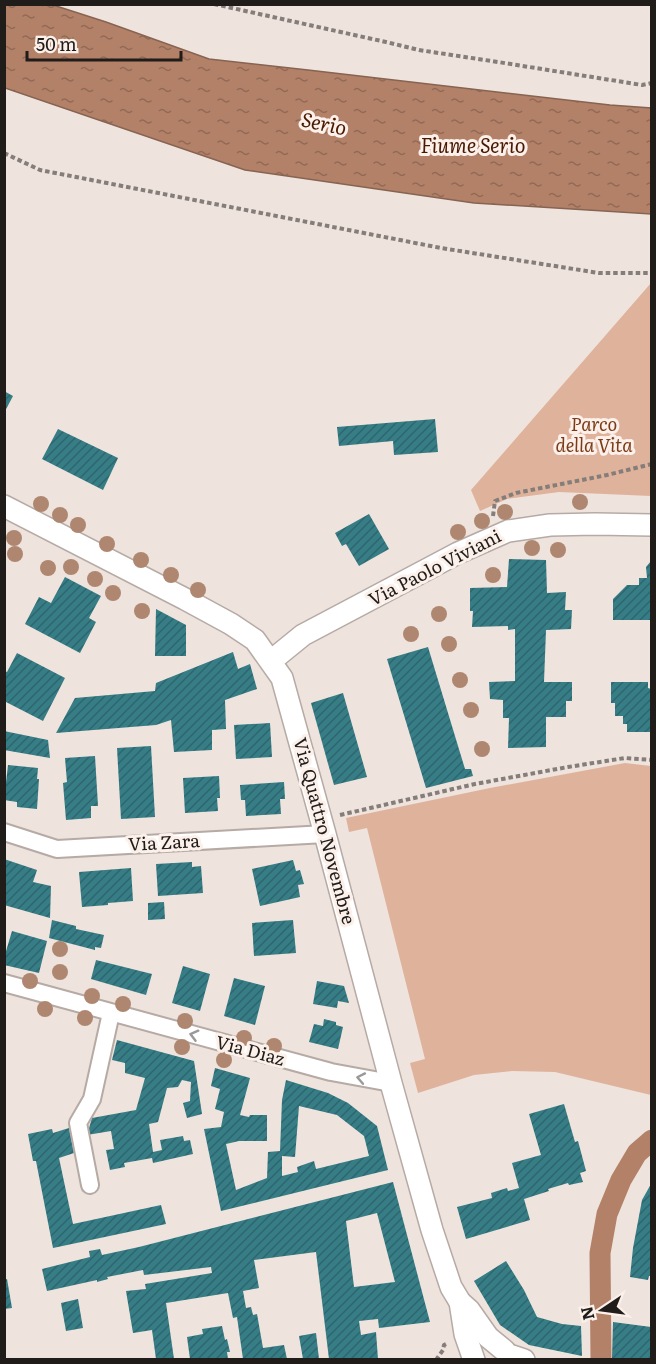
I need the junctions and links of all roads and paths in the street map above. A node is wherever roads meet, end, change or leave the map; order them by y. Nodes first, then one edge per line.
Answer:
1 (214, 4) edge
2 (651, 83) edge
3 (4, 153) edge
4 (651, 273) edge
5 (651, 464) edge
6 (4, 506) edge
7 (651, 525) edge
8 (490, 539) junction
9 (271, 661) junction
10 (651, 760) edge
11 (323, 826) junction
12 (4, 832) edge
13 (4, 983) edge
14 (111, 1013) junction
15 (391, 1083) junction
16 (90, 1185) dead end
17 (460, 1302) junction
18 (444, 1345) dead end
19 (514, 1356) edge
20 (436, 1359) edge
21 (476, 1359) edge

1 - 2 path
3 - 4 path
5 - 8 path
6 - 9 street, Via Quattro Novembre
7 - 8 street, Via Paolo Viviani
8 - 9 street, Via Paolo Viviani
9 - 11 street, Via Quattro Novembre
10 - 11 path
11 - 12 street, Via Zara
11 - 15 street, Via Quattro Novembre
13 - 14 street, Via Diaz
15 -> 14 street, Via Diaz
14 - 16 street
15 - 17 street, Via Quattro Novembre
17 - 19 street, Via Quattro Novembre
17 - 21 street, Via Quattro Novembre
18 - 20 path
19 - 21 street

